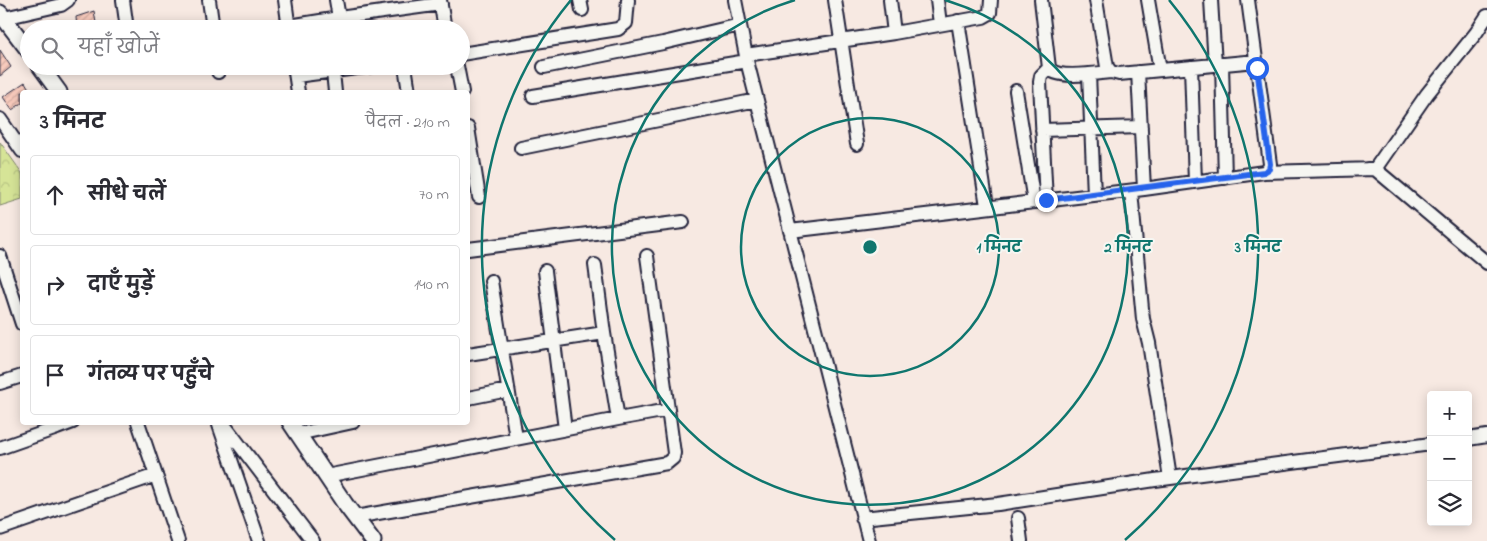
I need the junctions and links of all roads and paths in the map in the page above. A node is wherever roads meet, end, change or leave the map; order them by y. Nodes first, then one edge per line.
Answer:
1 (68, 0) edge
2 (123, 0) edge
3 (209, 0) edge
4 (285, 0) edge
5 (336, 0) edge
6 (628, 0) edge
7 (735, 0) edge
8 (835, 0) edge
9 (890, 0) edge
10 (937, 0) edge
11 (990, 0) edge
12 (1041, 0) edge
13 (1096, 0) edge
14 (1148, 0) edge
15 (1212, 0) edge
16 (1248, 0) edge
17 (441, 2) edge
18 (388, 5) edge
19 (2, 16) edge
20 (1487, 16) edge
21 (339, 18) junction
22 (126, 20) edge
23 (212, 20) edge
24 (288, 20) edge
25 (328, 20) edge
26 (444, 20) edge
27 (958, 21) junction
28 (940, 24) junction
29 (740, 25) junction
30 (894, 33) junction
31 (20, 39) edge
32 (840, 41) junction
33 (470, 53) edge
34 (747, 58) junction
35 (1256, 61) junction
36 (1218, 64) junction
37 (544, 67) dead end
38 (1191, 67) junction
39 (1049, 68) junction
40 (1160, 70) junction
41 (1111, 72) junction
42 (1138, 72) junction
43 (1089, 74) junction
44 (47, 75) edge
45 (296, 75) edge
46 (333, 75) edge
47 (406, 75) edge
48 (459, 75) edge
49 (58, 90) edge
50 (298, 90) edge
51 (336, 90) edge
52 (409, 90) edge
53 (462, 90) edge
54 (1016, 91) dead end
55 (533, 96) dead end
56 (757, 100) junction
57 (0, 119) edge
58 (1141, 127) junction
59 (1091, 129) junction
60 (1042, 130) junction
61 (857, 144) dead end
62 (20, 147) edge
63 (521, 148) dead end
64 (470, 155) edge
65 (1375, 168) junction
66 (471, 169) edge
67 (1266, 171) junction
68 (1225, 178) junction
69 (1195, 182) junction
70 (1144, 189) junction
71 (1131, 190) junction
72 (1094, 195) junction
73 (479, 196) dead end
74 (1040, 201) junction
75 (987, 206) junction
76 (683, 222) dead end
77 (790, 230) junction
78 (470, 249) edge
79 (0, 256) edge
80 (647, 256) dead end
81 (1487, 263) edge
82 (596, 266) dead end
83 (545, 271) dead end
84 (491, 281) dead end
85 (20, 318) edge
86 (604, 333) junction
87 (554, 341) junction
88 (502, 349) junction
89 (470, 354) edge
90 (20, 377) edge
91 (0, 383) edge
92 (508, 390) junction
93 (470, 398) edge
94 (668, 410) junction
95 (618, 418) junction
96 (56, 425) edge
97 (139, 425) edge
98 (219, 425) edge
99 (224, 425) edge
100 (324, 425) edge
101 (294, 428) edge
102 (566, 429) junction
103 (1487, 436) edge
104 (516, 438) junction
105 (1472, 438) edge
106 (1427, 445) edge
107 (0, 448) edge
108 (156, 475) junction
109 (326, 476) junction
110 (1170, 478) junction
111 (355, 517) junction
112 (862, 518) junction
113 (1018, 518) dead end
114 (0, 529) edge
115 (178, 541) edge
116 (259, 541) edge
117 (313, 541) edge
118 (373, 541) edge
119 (870, 541) edge
120 (1021, 541) edge

1 - 19 street
2 - 22 street
3 - 23 street
4 - 24 street
5 - 21 street
6 - 33 street
7 - 29 street
8 - 32 street
9 - 30 street
10 - 28 street
11 - 27 street
12 - 39 street
13 - 41 street
14 - 40 street
15 - 36 street
16 - 35 street
17 - 18 street
17 - 26 street
18 - 21 street
19 - 31 street
20 - 65 street
21 - 25 street
27 - 28 street
27 - 75 street
28 - 30 street
29 - 34 street
29 - 37 street
30 - 32 street
32 - 34 street
32 - 61 street
34 - 55 street
34 - 56 street
35 - 36 street
35 - 67 street
36 - 38 street
36 - 68 street
38 - 40 street
38 - 69 street
39 - 43 street
39 - 60 street
40 - 42 street
41 - 42 street
41 - 43 street
42 - 58 street
43 - 59 street
44 - 49 street
45 - 50 street
46 - 51 street
47 - 52 street
48 - 53 street
54 - 74 street
56 - 63 street
56 - 77 street
57 - 62 street
58 - 59 street
58 - 70 street
59 - 60 street
59 - 72 street
60 - 74 street
64 - 66 street
65 - 67 street
65 - 81 street
66 - 73 street
67 - 68 street
68 - 69 street
69 - 70 street
70 - 71 street
71 - 72 street
71 - 110 street
72 - 74 street
74 - 75 street
75 - 77 street
76 - 78 street
77 - 112 street
79 - 85 street
80 - 94 street
82 - 86 street
83 - 87 street
84 - 88 street
86 - 87 street
86 - 95 street
87 - 88 street
87 - 102 street
88 - 89 street
88 - 92 street
90 - 91 street
92 - 93 street
92 - 104 street
94 - 95 street
94 - 111 street
95 - 102 street
96 - 107 street
97 - 108 street
98 - 116 street
99 - 117 street
100 - 101 street
101 - 109 street
102 - 104 street
103 - 105 street
104 - 109 street
106 - 110 street
108 - 114 street
108 - 115 street
109 - 111 street
110 - 112 street
111 - 118 street
112 - 119 street
113 - 120 street

